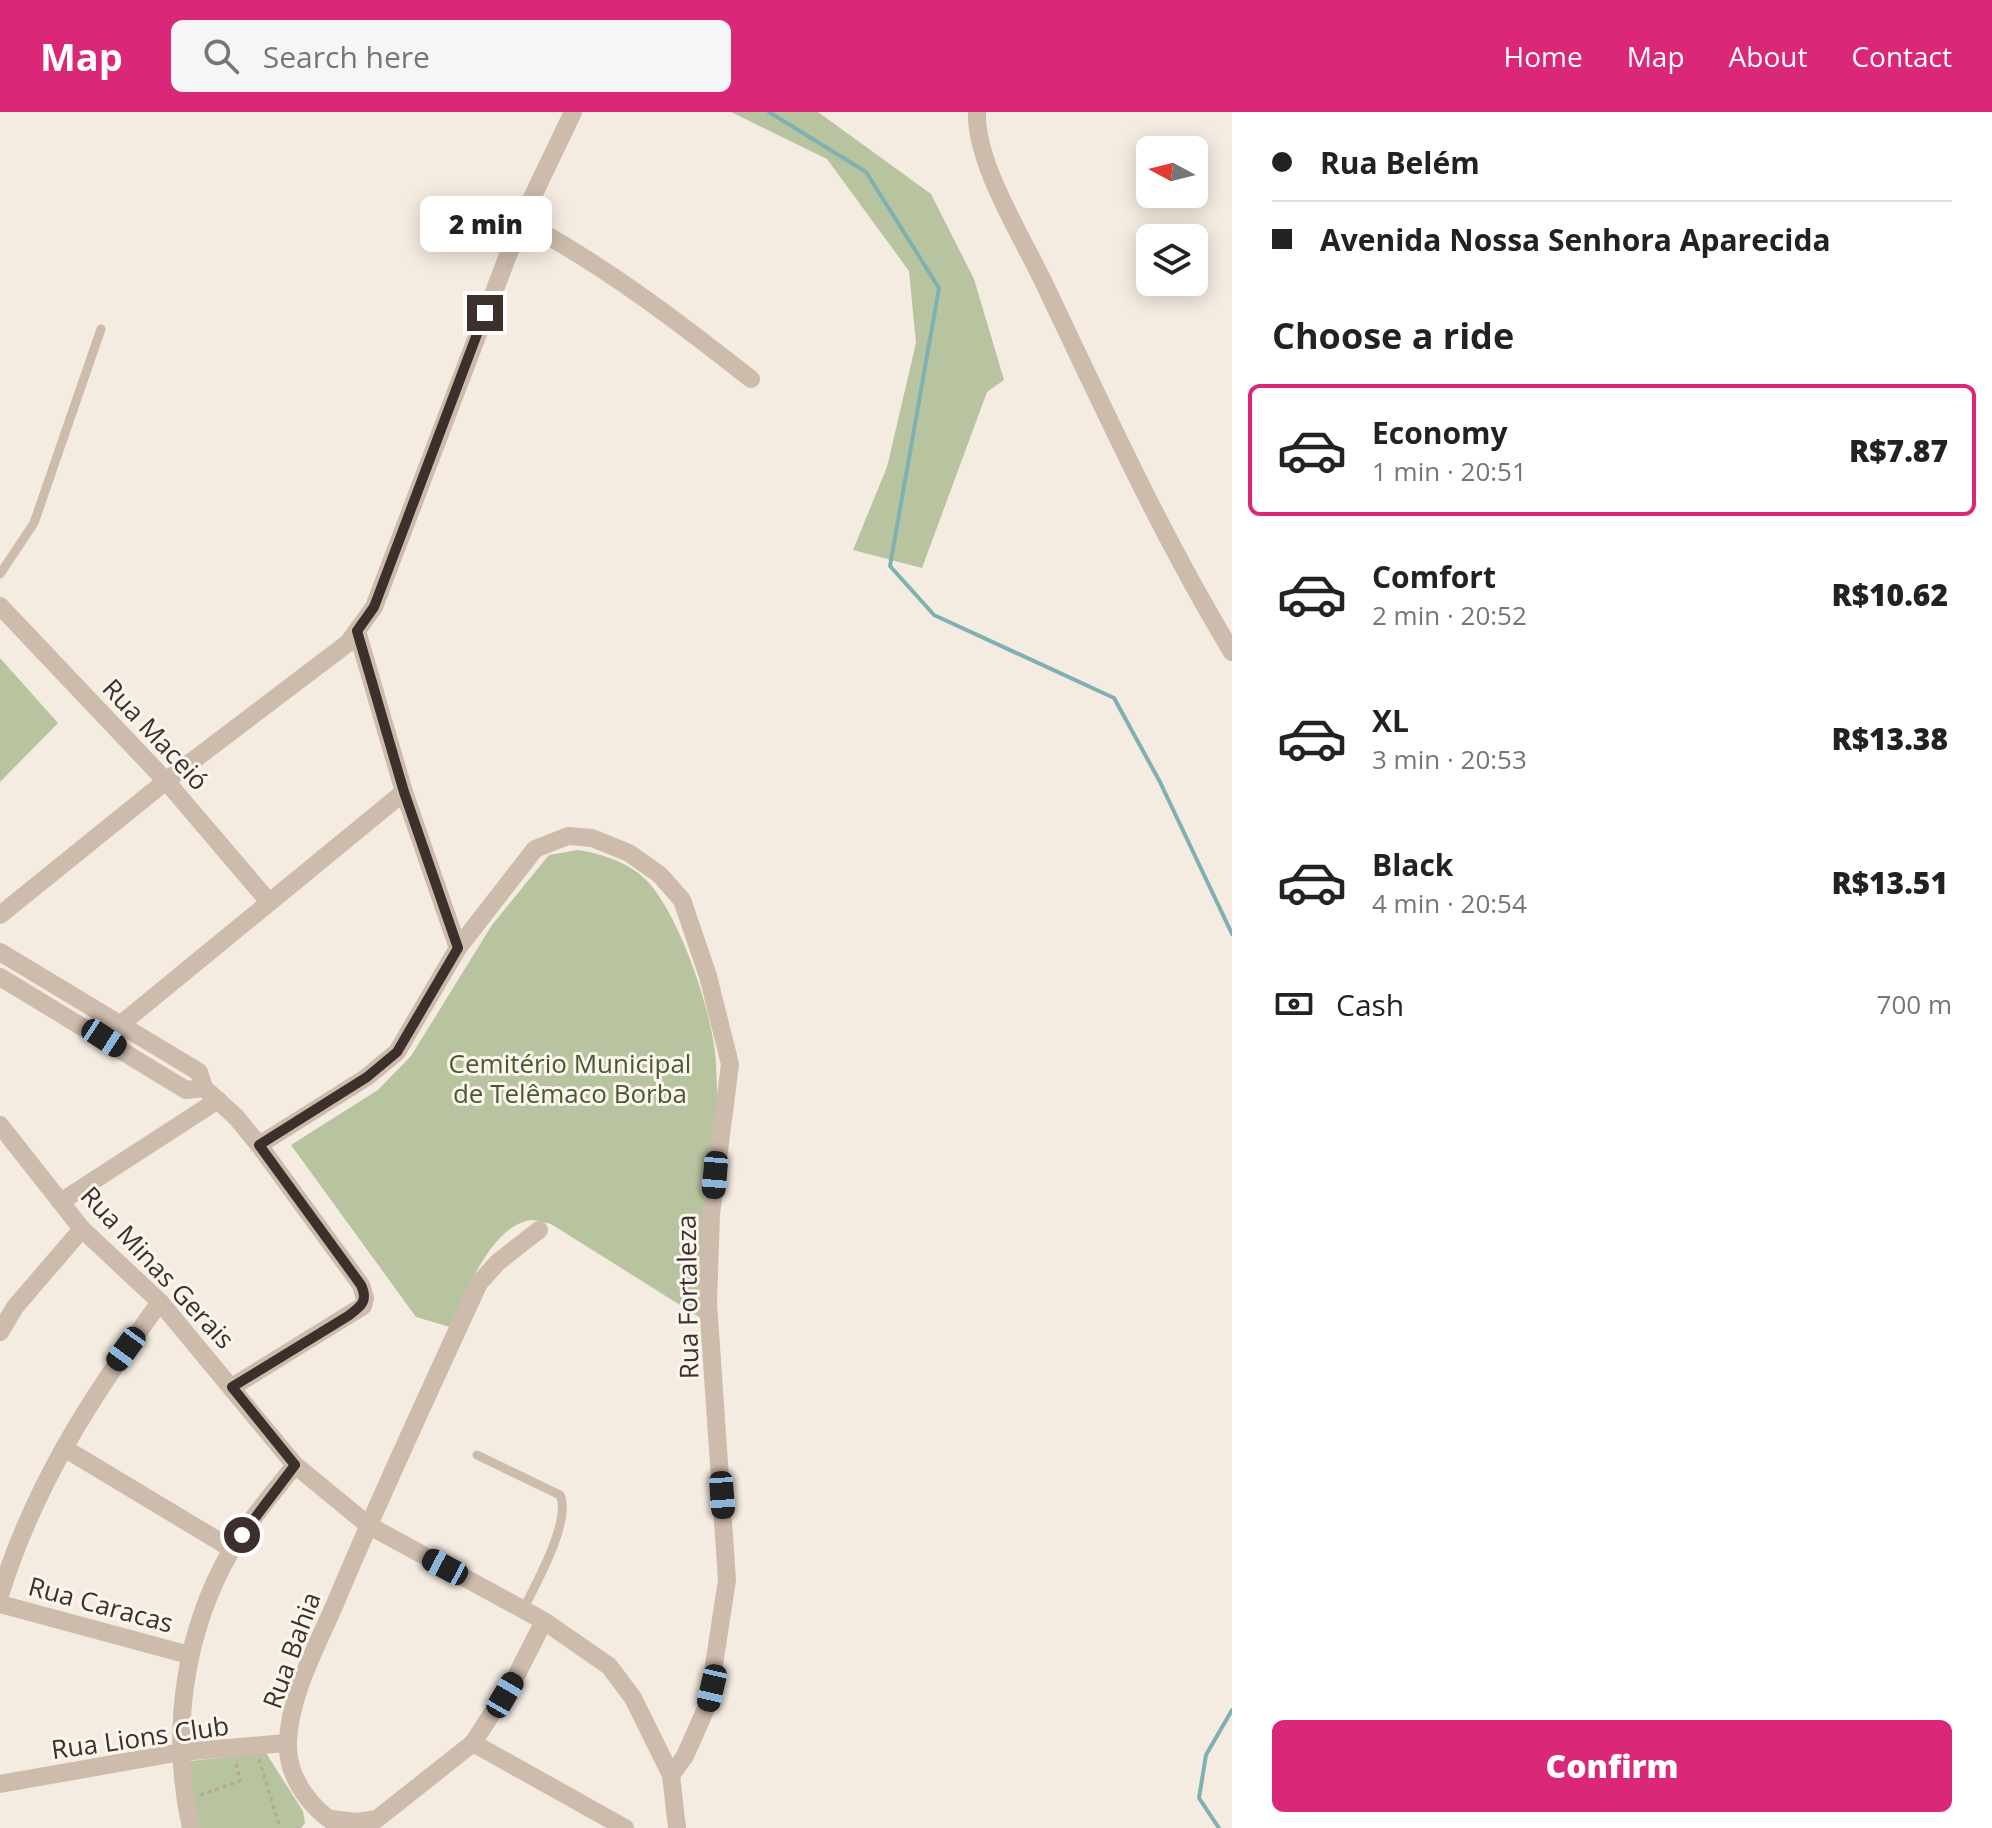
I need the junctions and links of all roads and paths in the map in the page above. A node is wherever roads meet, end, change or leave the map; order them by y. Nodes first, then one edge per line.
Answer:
1 (573, 112) edge
2 (977, 112) edge
3 (521, 221) junction
4 (101, 329) dead end
5 (751, 379) dead end
6 (0, 574) edge
7 (0, 606) edge
8 (357, 631) junction
9 (1232, 652) edge
10 (166, 781) junction
11 (404, 792) junction
12 (269, 902) junction
13 (0, 915) edge
14 (458, 948) junction
15 (0, 952) edge
16 (0, 977) edge
17 (121, 1022) junction
18 (104, 1038) junction
19 (211, 1094) junction
20 (0, 1125) edge
21 (259, 1145) junction
22 (62, 1201) junction
23 (82, 1229) junction
24 (539, 1230) dead end
25 (160, 1302) junction
26 (0, 1332) edge
27 (232, 1387) junction
28 (64, 1448) junction
29 (477, 1455) dead end
30 (295, 1465) junction
31 (368, 1525) junction
32 (232, 1549) junction
33 (0, 1595) edge
34 (0, 1604) edge
35 (523, 1610) junction
36 (544, 1621) junction
37 (189, 1655) junction
38 (287, 1743) junction
39 (473, 1743) junction
40 (255, 1747) junction
41 (232, 1749) junction
42 (181, 1752) junction
43 (671, 1775) junction
44 (0, 1784) edge
45 (185, 1800) junction
46 (322, 1823) edge
47 (191, 1828) edge
48 (280, 1828) edge
49 (343, 1828) edge
50 (625, 1828) edge
51 (677, 1828) edge

1 - 3 street
2 - 9 street
3 - 5 street
3 - 8 street
4 - 6 lane
7 - 10 street, Rua Maceió
8 - 10 street
8 - 11 street
10 - 12 street, Rua Maceió
10 - 13 street
11 - 12 street
11 - 14 street
12 - 17 street
14 - 21 street, Rua Fortaleza
14 - 43 street, Rua Fortaleza
15 - 17 street
16 - 18 street
17 - 18 street
17 - 19 street
18 - 19 street
19 - 21 street
19 - 22 street
20 - 22 street, Rua Minas Gerais
21 - 27 street
22 - 23 street, Rua Minas Gerais
23 - 25 street, Rua Minas Gerais
23 - 26 street
24 - 31 street, Rua Bahia
25 - 27 street, Rua Minas Gerais
25 - 28 street
27 - 30 street, Rua Minas Gerais
28 - 32 street
28 - 33 street
29 - 35 lane
30 - 31 street, Rua Minas Gerais
30 - 32 street
31 - 35 street, Rua Minas Gerais
31 - 38 street, Rua Bahia
32 - 37 street
34 - 37 street, Rua Caracas
35 - 36 street, Rua Minas Gerais
36 - 39 street
36 - 43 street, Rua Minas Gerais
37 - 42 street
38 - 40 street, Rua Lions Club
38 - 46 street, Rua Bahia
39 - 46 street
39 - 50 street
40 - 41 street, Rua Lions Club
40 - 48 path
41 - 42 street, Rua Lions Club
41 - 45 path
42 - 44 street, Rua Lions Club
42 - 45 street
43 - 51 street, Rua Minas Gerais
45 - 47 street
46 - 49 street

